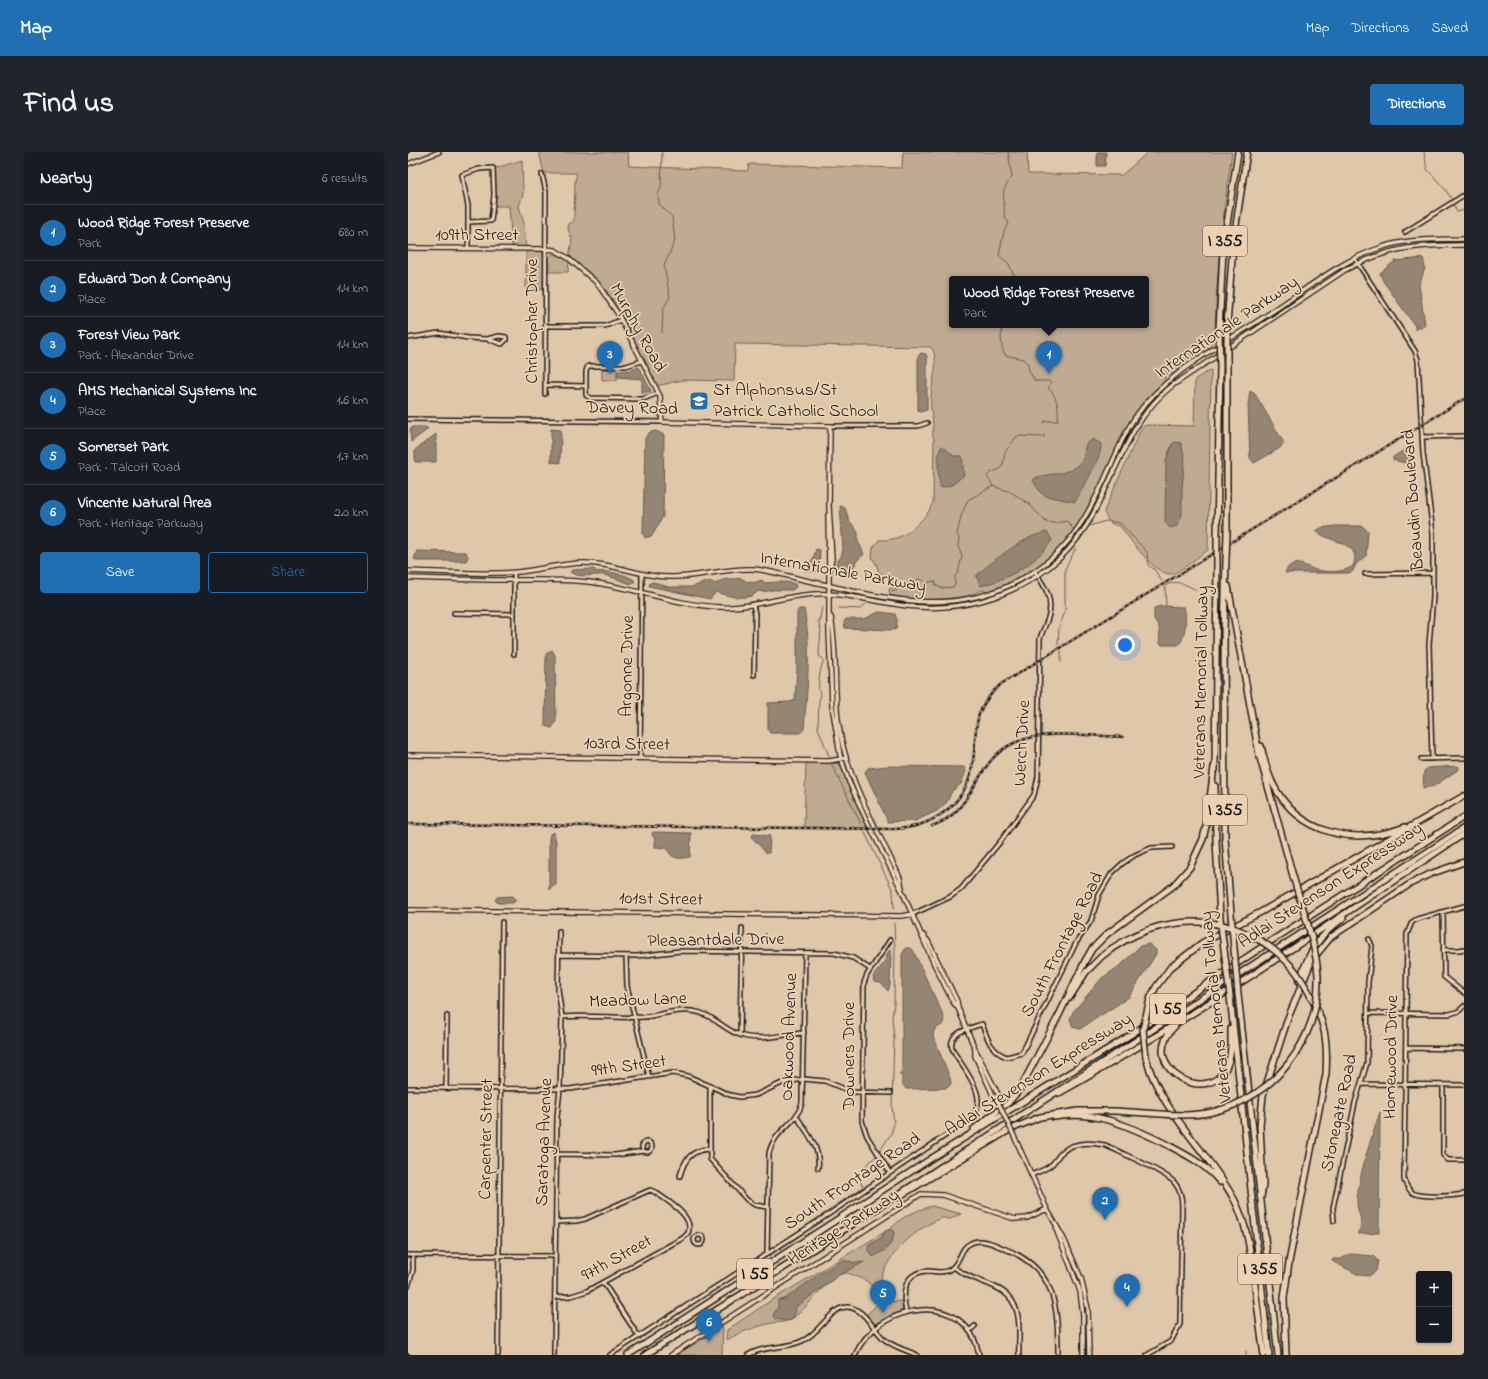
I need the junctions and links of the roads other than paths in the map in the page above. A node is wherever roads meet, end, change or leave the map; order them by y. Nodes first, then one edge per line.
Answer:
1 (439, 152) edge
2 (1238, 152) edge
3 (1247, 152) edge
4 (408, 164) edge
5 (542, 174) dead end
6 (1464, 195) edge
7 (468, 222) junction
8 (1405, 232) dead end
9 (1464, 239) edge
10 (1464, 245) edge
11 (408, 248) edge
12 (468, 248) junction
13 (546, 249) junction
14 (1355, 259) junction
15 (1357, 264) junction
16 (621, 320) junction
17 (546, 326) junction
18 (408, 338) edge
19 (487, 339) junction
20 (642, 361) junction
21 (545, 385) junction
22 (586, 386) junction
23 (658, 393) junction
24 (545, 394) dead end
25 (408, 419) edge
26 (662, 422) junction
27 (927, 423) dead end
28 (830, 426) junction
29 (1464, 436) edge
30 (1422, 437) junction
31 (1075, 533) junction
32 (1079, 538) junction
33 (408, 571) edge
34 (514, 572) junction
35 (1037, 573) junction
36 (1432, 573) junction
37 (642, 574) junction
38 (1365, 574) dead end
39 (1226, 575) junction
40 (408, 578) edge
41 (514, 580) junction
42 (829, 585) junction
43 (642, 592) junction
44 (829, 594) junction
45 (753, 605) junction
46 (454, 613) dead end
47 (514, 614) junction
48 (514, 654) dead end
49 (754, 675) dead end
50 (1252, 706) junction
51 (408, 755) edge
52 (640, 758) junction
53 (844, 758) junction
54 (1464, 758) edge
55 (1421, 759) dead end
56 (1432, 759) junction
57 (1214, 767) junction
58 (1464, 796) edge
59 (1464, 816) edge
60 (1423, 820) junction
61 (1464, 828) edge
62 (1464, 834) edge
63 (1464, 838) edge
64 (1450, 843) junction
65 (1172, 847) dead end
66 (1464, 862) edge
67 (1364, 901) junction
68 (1464, 906) edge
69 (408, 910) edge
70 (1442, 912) junction
71 (913, 914) junction
72 (502, 922) dead end
73 (742, 928) dead end
74 (559, 931) dead end
75 (1369, 939) dead end
76 (890, 940) dead end
77 (1464, 949) edge
78 (1442, 950) junction
79 (741, 952) junction
80 (805, 953) junction
81 (559, 955) junction
82 (626, 956) junction
83 (870, 969) junction
84 (1464, 993) edge
85 (1230, 998) junction
86 (1211, 1000) junction
87 (1464, 1006) edge
88 (1368, 1012) junction
89 (1060, 1013) junction
90 (1406, 1013) junction
91 (447, 1016) dead end
92 (562, 1017) junction
93 (634, 1017) junction
94 (1288, 1018) junction
95 (967, 1030) junction
96 (804, 1033) junction
97 (740, 1035) junction
98 (1406, 1048) junction
99 (1464, 1049) edge
100 (649, 1076) junction
101 (803, 1079) junction
102 (1361, 1084) junction
103 (1405, 1085) junction
104 (1444, 1085) junction
105 (1464, 1085) edge
106 (710, 1086) junction
107 (408, 1088) edge
108 (446, 1088) junction
109 (500, 1089) junction
110 (560, 1089) junction
111 (862, 1093) junction
112 (892, 1093) dead end
113 (1022, 1113) junction
114 (797, 1117) junction
115 (1009, 1130) junction
116 (709, 1149) junction
117 (644, 1151) dead end
118 (556, 1154) junction
119 (932, 1158) junction
120 (1464, 1160) edge
121 (818, 1168) dead end
122 (890, 1173) junction
123 (1031, 1175) junction
124 (680, 1176) dead end
125 (1464, 1194) edge
126 (1261, 1197) junction
127 (1234, 1200) junction
128 (767, 1207) junction
129 (1047, 1210) junction
130 (1334, 1221) dead end
131 (556, 1222) junction
132 (1055, 1226) junction
133 (842, 1231) junction
134 (688, 1233) junction
135 (695, 1237) dead end
136 (970, 1237) dead end
137 (972, 1242) junction
138 (767, 1254) junction
139 (408, 1255) edge
140 (413, 1255) junction
141 (499, 1255) junction
142 (1029, 1255) dead end
143 (555, 1256) junction
144 (1025, 1258) junction
145 (954, 1267) junction
146 (603, 1282) junction
147 (408, 1287) edge
148 (555, 1297) junction
149 (848, 1302) dead end
150 (848, 1307) junction
151 (906, 1312) junction
152 (975, 1326) dead end
153 (874, 1328) junction
154 (969, 1331) junction
155 (639, 1337) junction
156 (498, 1355) edge
157 (554, 1355) edge
158 (610, 1355) edge
159 (628, 1355) edge
160 (645, 1355) edge
161 (671, 1355) edge
162 (748, 1355) edge
163 (855, 1355) edge
164 (917, 1355) edge
165 (979, 1355) edge
166 (1019, 1355) edge
167 (1058, 1355) edge
168 (1084, 1355) edge
169 (1089, 1355) edge
170 (1147, 1355) edge
171 (1264, 1355) edge
172 (1269, 1355) edge
173 (1278, 1355) edge
174 (1286, 1355) edge

1 - 4 street
2 - 57 highway, Veterans Memorial Tollway / I 355, bridge
3 - 39 highway, Veterans Memorial Tollway / I 355, bridge
5 - 13 street, Christopher Drive
6 - 8 street
7 - 7 street
7 - 12 street
9 - 14 street, Internationale Parkway
10 - 15 street, Internationale Parkway
11 - 12 street, 109th Street
12 - 13 street, 109th Street
13 - 16 street, Murphy Road
13 - 17 street, Christopher Drive
14 - 15 street, Beaudin Boulevard
14 - 31 street, Internationale Parkway
15 - 30 street, Beaudin Boulevard
15 - 32 street, Internationale Parkway
16 - 17 street
16 - 20 street, Murphy Road
17 - 21 street, Christopher Drive
18 - 19 street
19 - 19 street
20 - 22 street
20 - 23 street, Murphy Road
21 - 22 street
21 - 24 street, Christopher Drive
22 - 23 street
23 - 26 street, Murphy Road
25 - 26 street, Davey Road
26 - 28 street, Davey Road
27 - 28 street, Davey Road
28 - 42 street
29 - 30 street
30 - 36 street, Beaudin Boulevard
31 - 32 street
31 - 35 street, Internationale Parkway
32 - 35 street, Internationale Parkway
33 - 34 street, Internationale Parkway
34 - 37 street, Internationale Parkway
34 - 41 street
35 - 42 street, Internationale Parkway
35 - 44 street, Internationale Parkway
35 - 71 street, Werch Drive
36 - 38 street
36 - 56 street, Beaudin Boulevard
37 - 42 street, Internationale Parkway
37 - 43 street, Argonne Drive
39 - 50 highway
39 - 126 highway, Veterans Memorial Tollway / I 355, bridge
40 - 41 street, Internationale Parkway
41 - 43 street, Internationale Parkway
41 - 47 street
42 - 44 street
43 - 45 street, Internationale Parkway
43 - 52 street, Argonne Drive
44 - 45 street, Internationale Parkway
44 - 53 street
45 - 49 street
46 - 47 street
47 - 48 street
50 - 60 highway
50 - 115 highway, bridge
51 - 52 street, 103rd Street
52 - 53 street, 103rd Street
53 - 71 street
54 - 56 street
55 - 56 street
57 - 85 highway, Veterans Memorial Tollway / I 355, bridge
57 - 89 highway
58 - 60 highway
59 - 119 highway, Adlai Stevenson Expressway / I 55
60 - 127 highway, bridge
61 - 113 highway, Adlai Stevenson Expressway / I 55
62 - 64 highway
63 - 64 highway
64 - 67 highway
65 - 95 street, South Frontage Road
66 - 94 highway
67 - 86 highway
67 - 94 highway
68 - 70 street, Homewood Drive
69 - 71 street, 101st Street
70 - 78 street
70 - 90 street, Homewood Drive
71 - 95 street
72 - 109 street, Carpenter Street
73 - 79 street
74 - 81 street, Saratoga Avenue
75 - 88 street, Stonegate Road
76 - 83 street, Downers Drive
77 - 78 street
78 - 84 street
79 - 80 street, Pleasantdale Drive
79 - 82 street, Pleasantdale Drive
79 - 97 street
80 - 83 street, Pleasantdale Drive
80 - 96 street, Oakwood Avenue
81 - 82 street, Pleasantdale Drive
81 - 92 street, Saratoga Avenue
82 - 93 street
83 - 111 street, Downers Drive
85 - 86 highway
85 - 172 highway, Veterans Memorial Tollway / I 355
86 - 113 highway
87 - 90 street
88 - 90 street
88 - 102 street, Stonegate Road
89 - 119 highway
89 - 174 highway, bridge
90 - 98 street, Homewood Drive
91 - 108 street
92 - 93 street, Meadow Lane
92 - 110 street, Saratoga Avenue
93 - 97 street, Meadow Lane
93 - 100 street
94 - 126 highway
95 - 122 street, South Frontage Road
95 - 123 street, bridge
96 - 97 street, Meadow Lane
96 - 101 street, Oakwood Avenue
98 - 99 street
98 - 103 street, Homewood Drive
100 - 106 street, 99th Street
100 - 110 street, 99th Street
101 - 106 street, 99th Street
101 - 111 street, 99th Street
101 - 114 street, Oakwood Avenue
102 - 103 street
102 - 130 street, Stonegate Road
103 - 104 street
103 - 125 street, Homewood Drive
104 - 105 street
104 - 120 street
106 - 116 street
107 - 108 street, 99th Street
108 - 109 street, 99th Street
109 - 110 street, 99th Street
109 - 141 street, Carpenter Street
110 - 118 street, Saratoga Avenue
111 - 112 street, 99th Street
111 - 122 street, Downers Drive
113 - 133 highway, Adlai Stevenson Expressway / I 55
114 - 121 street
114 - 128 street, Oakwood Avenue
115 - 127 highway
115 - 133 highway
116 - 124 street
116 - 128 street
117 - 118 street
118 - 131 street, Saratoga Avenue
119 - 159 highway, Adlai Stevenson Expressway / I 55
122 - 138 street, South Frontage Road
123 - 129 street
123 - 170 street
126 - 173 highway, Veterans Memorial Tollway / I 355
127 - 171 highway
128 - 138 street, Oakwood Avenue
129 - 132 street
129 - 161 street, Heritage Parkway
131 - 134 street
131 - 143 street, Saratoga Avenue
132 - 168 street
132 - 169 street
133 - 160 highway, Adlai Stevenson Expressway / I 55
134 - 135 street
134 - 146 street, 97th Street
136 - 137 street
137 - 144 street
137 - 145 street
138 - 155 street, South Frontage Road
139 - 140 street, 97th Street
140 - 141 street, 97th Street
140 - 147 street
141 - 143 street, 97th Street
141 - 156 street, Carpenter Street
142 - 144 street
143 - 148 street, Saratoga Avenue
144 - 167 street
145 - 151 street
145 - 166 street
146 - 148 street, 97th Street
146 - 155 street
148 - 157 street, Saratoga Avenue
149 - 150 street
150 - 153 street
150 - 162 street
151 - 153 street
151 - 154 street
152 - 154 street
153 - 163 street
153 - 164 street
154 - 165 street
155 - 158 street, South Frontage Road

